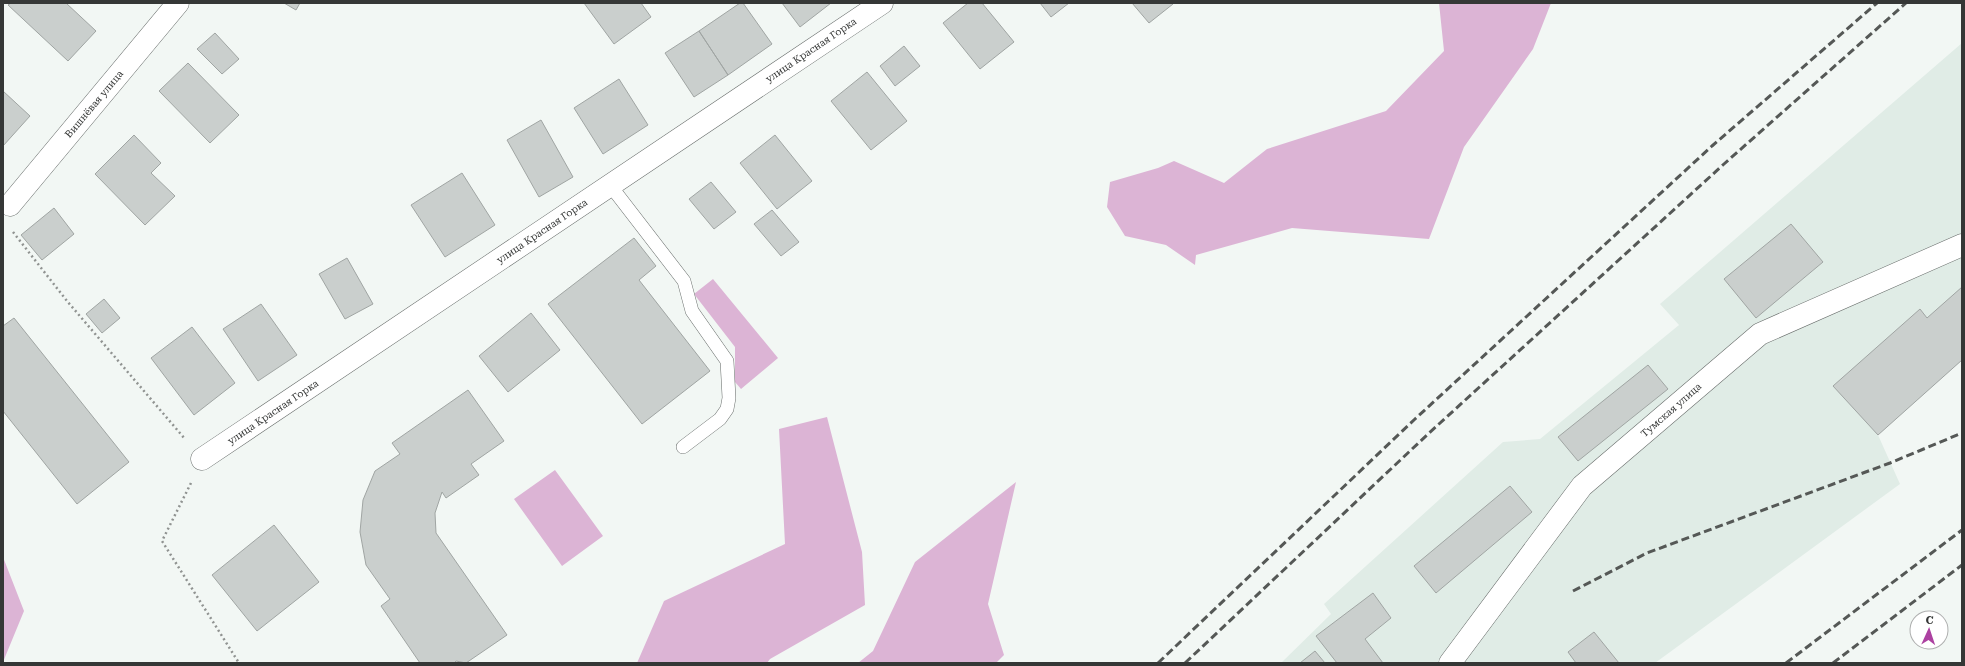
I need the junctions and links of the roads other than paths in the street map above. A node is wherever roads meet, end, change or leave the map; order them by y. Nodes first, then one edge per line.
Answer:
1 (178, 3) edge
2 (882, 3) edge
3 (610, 185) junction
4 (10, 205) road end
5 (1962, 245) edge
6 (683, 447) dead end
7 (202, 459) road end
8 (1450, 663) edge

1 - 4 street, Вишнёвая улица
2 - 3 street, улица Красная Горка
3 - 6 lane
3 - 7 street, улица Красная Горка
5 - 8 street, Тумская улица

